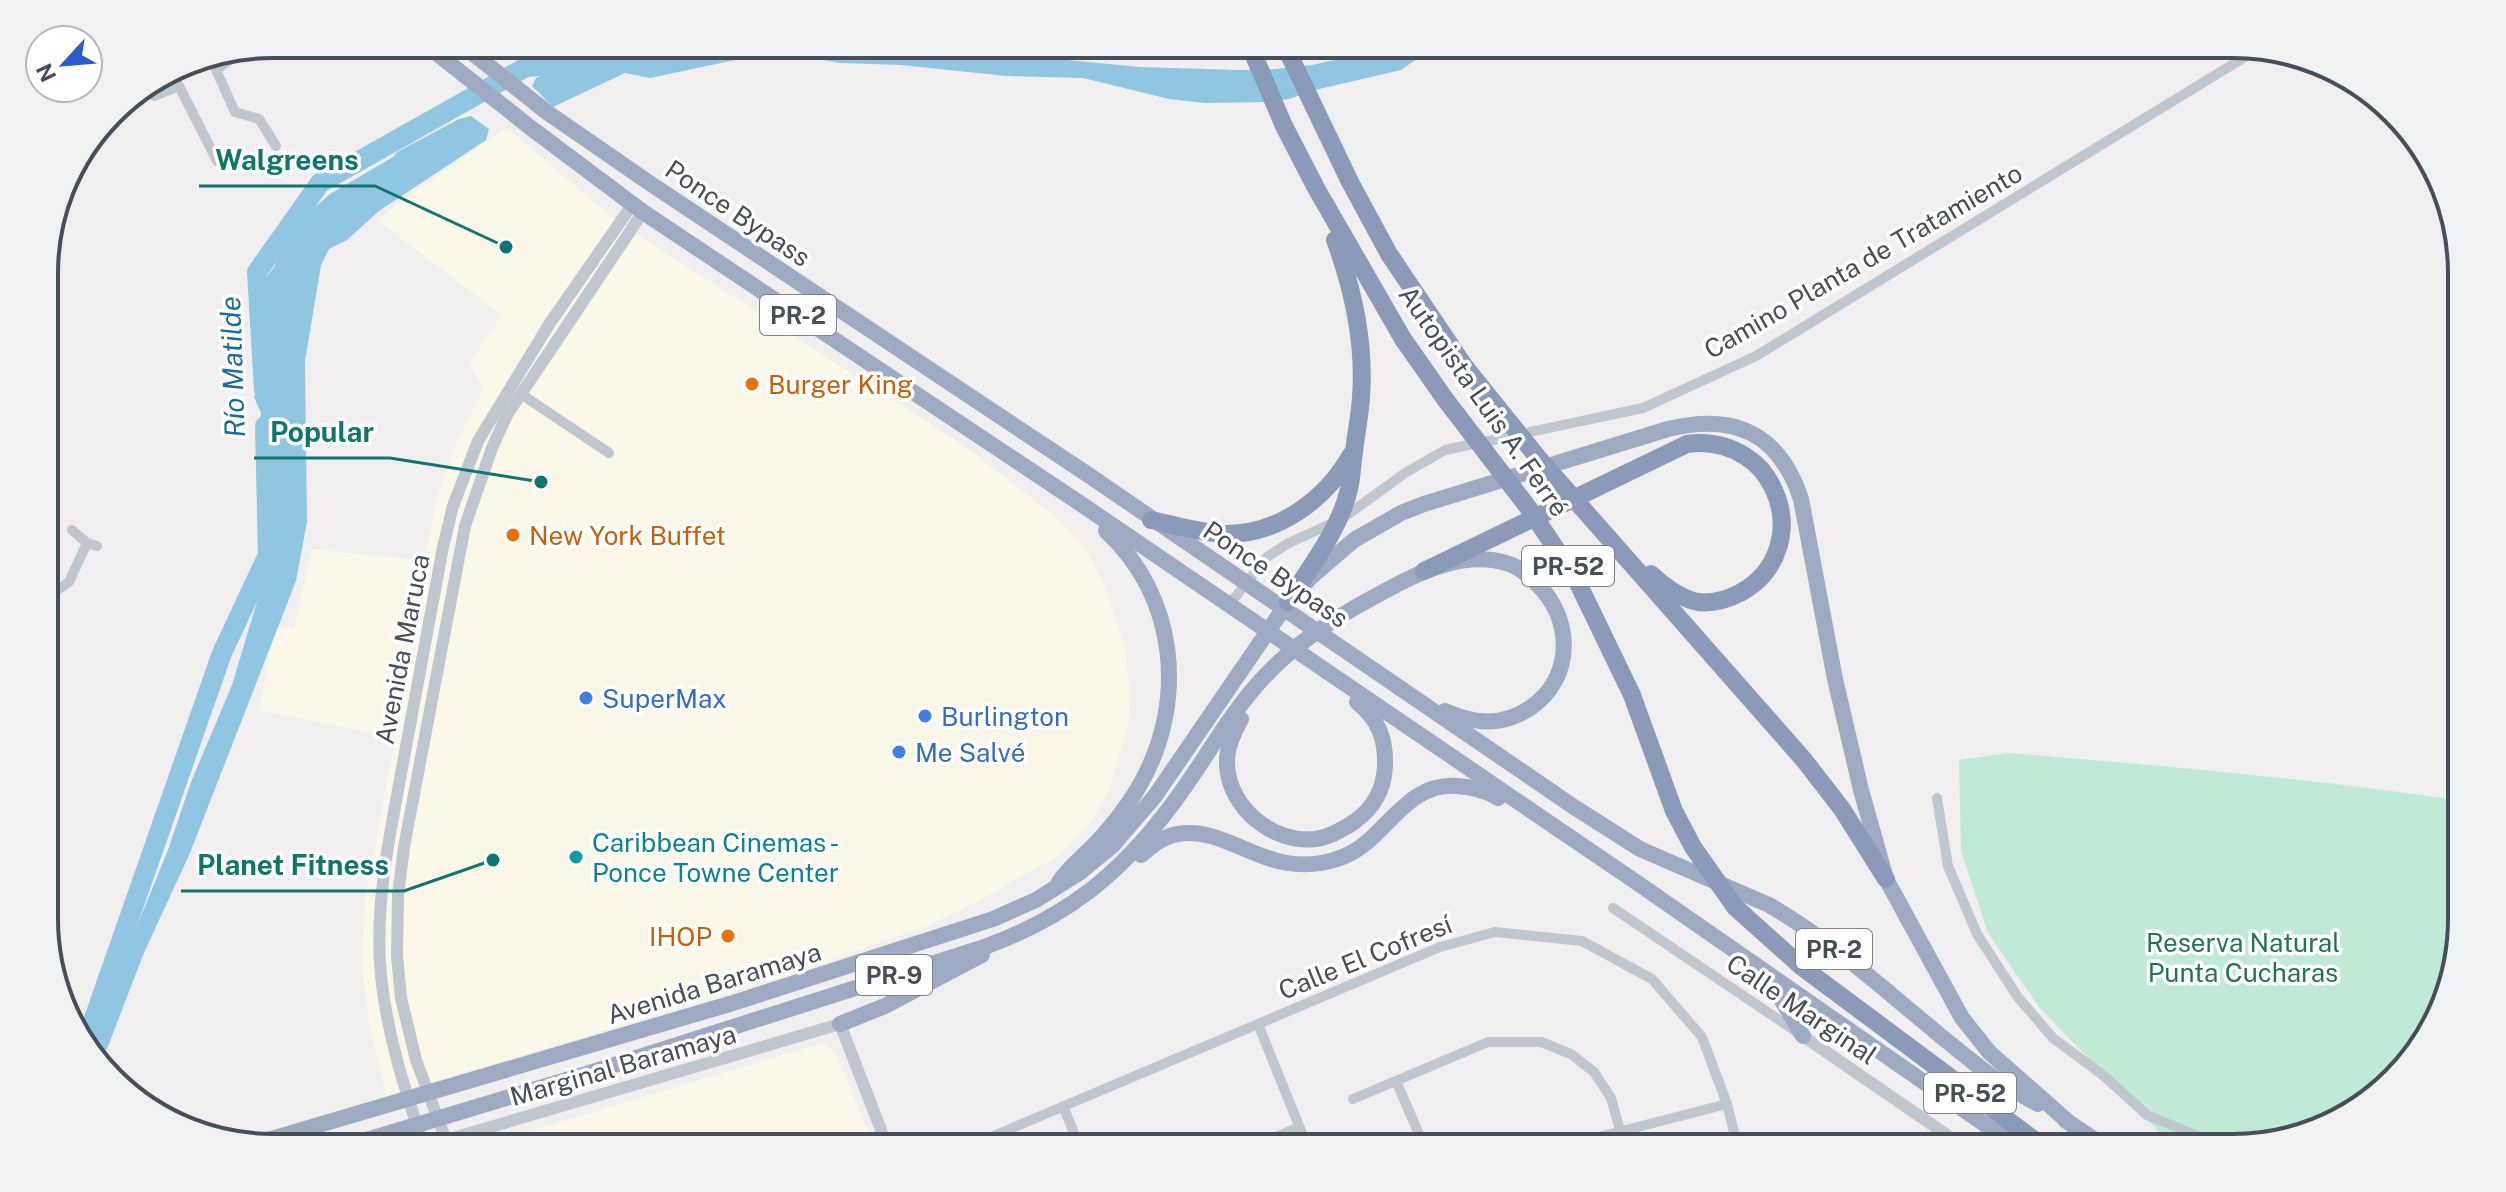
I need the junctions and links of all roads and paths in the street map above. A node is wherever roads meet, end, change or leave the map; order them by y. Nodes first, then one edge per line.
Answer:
1 (442, 58) edge
2 (477, 58) edge
3 (1255, 58) edge
4 (1291, 58) edge
5 (2243, 58) edge
6 (225, 64) edge
7 (153, 95) edge
8 (276, 146) dead end
9 (217, 161) dead end
10 (1316, 188) junction
11 (637, 208) junction
12 (521, 394) junction
13 (1354, 449) junction
14 (609, 453) dead end
15 (1087, 508) junction
16 (1151, 520) junction
17 (1595, 524) junction
18 (72, 530) dead end
19 (1424, 571) junction
20 (1247, 582) junction
21 (58, 587) edge
22 (1288, 602) junction
23 (1229, 605) junction
24 (1326, 671) junction
25 (1258, 684) junction
26 (1414, 698) junction
27 (1500, 794) junction
28 (1937, 798) dead end
29 (1886, 879) junction
30 (1091, 890) junction
31 (1053, 891) junction
32 (1613, 908) dead end
33 (1017, 935) junction
34 (1750, 961) junction
35 (840, 1024) junction
36 (1258, 1024) junction
37 (1803, 1036) junction
38 (1396, 1081) junction
39 (429, 1093) junction
40 (408, 1099) junction
41 (1353, 1099) dead end
42 (1727, 1104) junction
43 (1063, 1106) junction
44 (439, 1119) junction
45 (417, 1126) junction
46 (2073, 1126) junction
47 (1299, 1127) junction
48 (1621, 1131) junction
49 (288, 1134) edge
50 (389, 1134) edge
51 (419, 1134) edge
52 (444, 1134) edge
53 (466, 1134) edge
54 (883, 1134) edge
55 (998, 1134) edge
56 (1074, 1134) edge
57 (1283, 1134) edge
58 (1302, 1134) edge
59 (1419, 1134) edge
60 (1610, 1134) edge
61 (1622, 1134) edge
62 (1734, 1134) edge
63 (1946, 1134) edge
64 (1999, 1134) edge
65 (2026, 1134) edge
66 (2085, 1134) edge
67 (2193, 1134) edge

1 - 11 highway, Ponce Bypass / PR-2
2 - 16 highway, Ponce Bypass / PR-2
3 - 10 highway, Autopista Luis A. Ferré / PR-52
4 - 17 highway, Autopista Luis A. Ferré / PR-52
5 - 20 street, Camino Planta de Tratamiento
6 - 8 street
7 - 9 street
10 - 13 highway
10 - 65 highway, Autopista Luis A. Ferré / PR-52
11 - 12 street, Avenida Maruca
11 - 15 highway, Ponce Bypass / PR-2
11 - 40 street, Avenida Maruca
12 - 14 street
12 - 39 street, Avenida Maruca
13 - 16 highway
13 - 22 highway
15 - 23 highway, Ponce Bypass / PR-2
15 - 31 highway
16 - 20 highway, Ponce Bypass / PR-2
17 - 19 highway
17 - 29 highway, Autopista Luis A. Ferré / PR-52
18 - 21 street
19 - 25 highway, Avenida Baramaya / PR-9
19 - 26 highway, Avenida Baramaya
20 - 23 street, Camino Planta de Tratamiento
20 - 26 highway, Ponce Bypass / PR-2
22 - 29 highway, Avenida Baramaya
22 - 31 highway, Avenida Baramaya / PR-9
23 - 24 highway, Ponce Bypass / PR-2
24 - 25 highway
24 - 27 highway, Ponce Bypass / PR-2
25 - 30 highway, Avenida Baramaya / PR-9
26 - 46 highway, Ponce Bypass / PR-2
27 - 30 highway
27 - 34 highway, PR-2
28 - 67 street
29 - 46 highway, Avenida Baramaya
30 - 33 highway, Avenida Baramaya / PR-9
31 - 39 highway, Avenida Baramaya / PR-9
32 - 37 street, Calle Marginal
33 - 35 highway
33 - 44 highway, Avenida Baramaya / PR-9
34 - 37 highway
34 - 64 highway, PR-2
35 - 53 street, Marginal Baramaya
35 - 54 street
36 - 42 street, Calle El Cofresí
36 - 43 street, Calle El Cofresí
36 - 47 street
37 - 63 street, Calle Marginal
38 - 41 street
38 - 48 street
38 - 59 street
39 - 40 highway, Avenida Baramaya / PR-9
39 - 44 street, Avenida Maruca
40 - 45 street, Avenida Maruca
40 - 49 highway, Avenida Baramaya / PR-9
42 - 48 street
42 - 62 street, Calle El Cofresí
43 - 55 street, Calle El Cofresí
43 - 56 street
44 - 45 highway, Avenida Baramaya / PR-9
44 - 52 street, Avenida Maruca
45 - 50 highway, Avenida Baramaya / PR-9
45 - 51 street, Avenida Maruca
46 - 66 highway, PR-2
47 - 57 street
47 - 58 street
48 - 60 street
48 - 61 street

